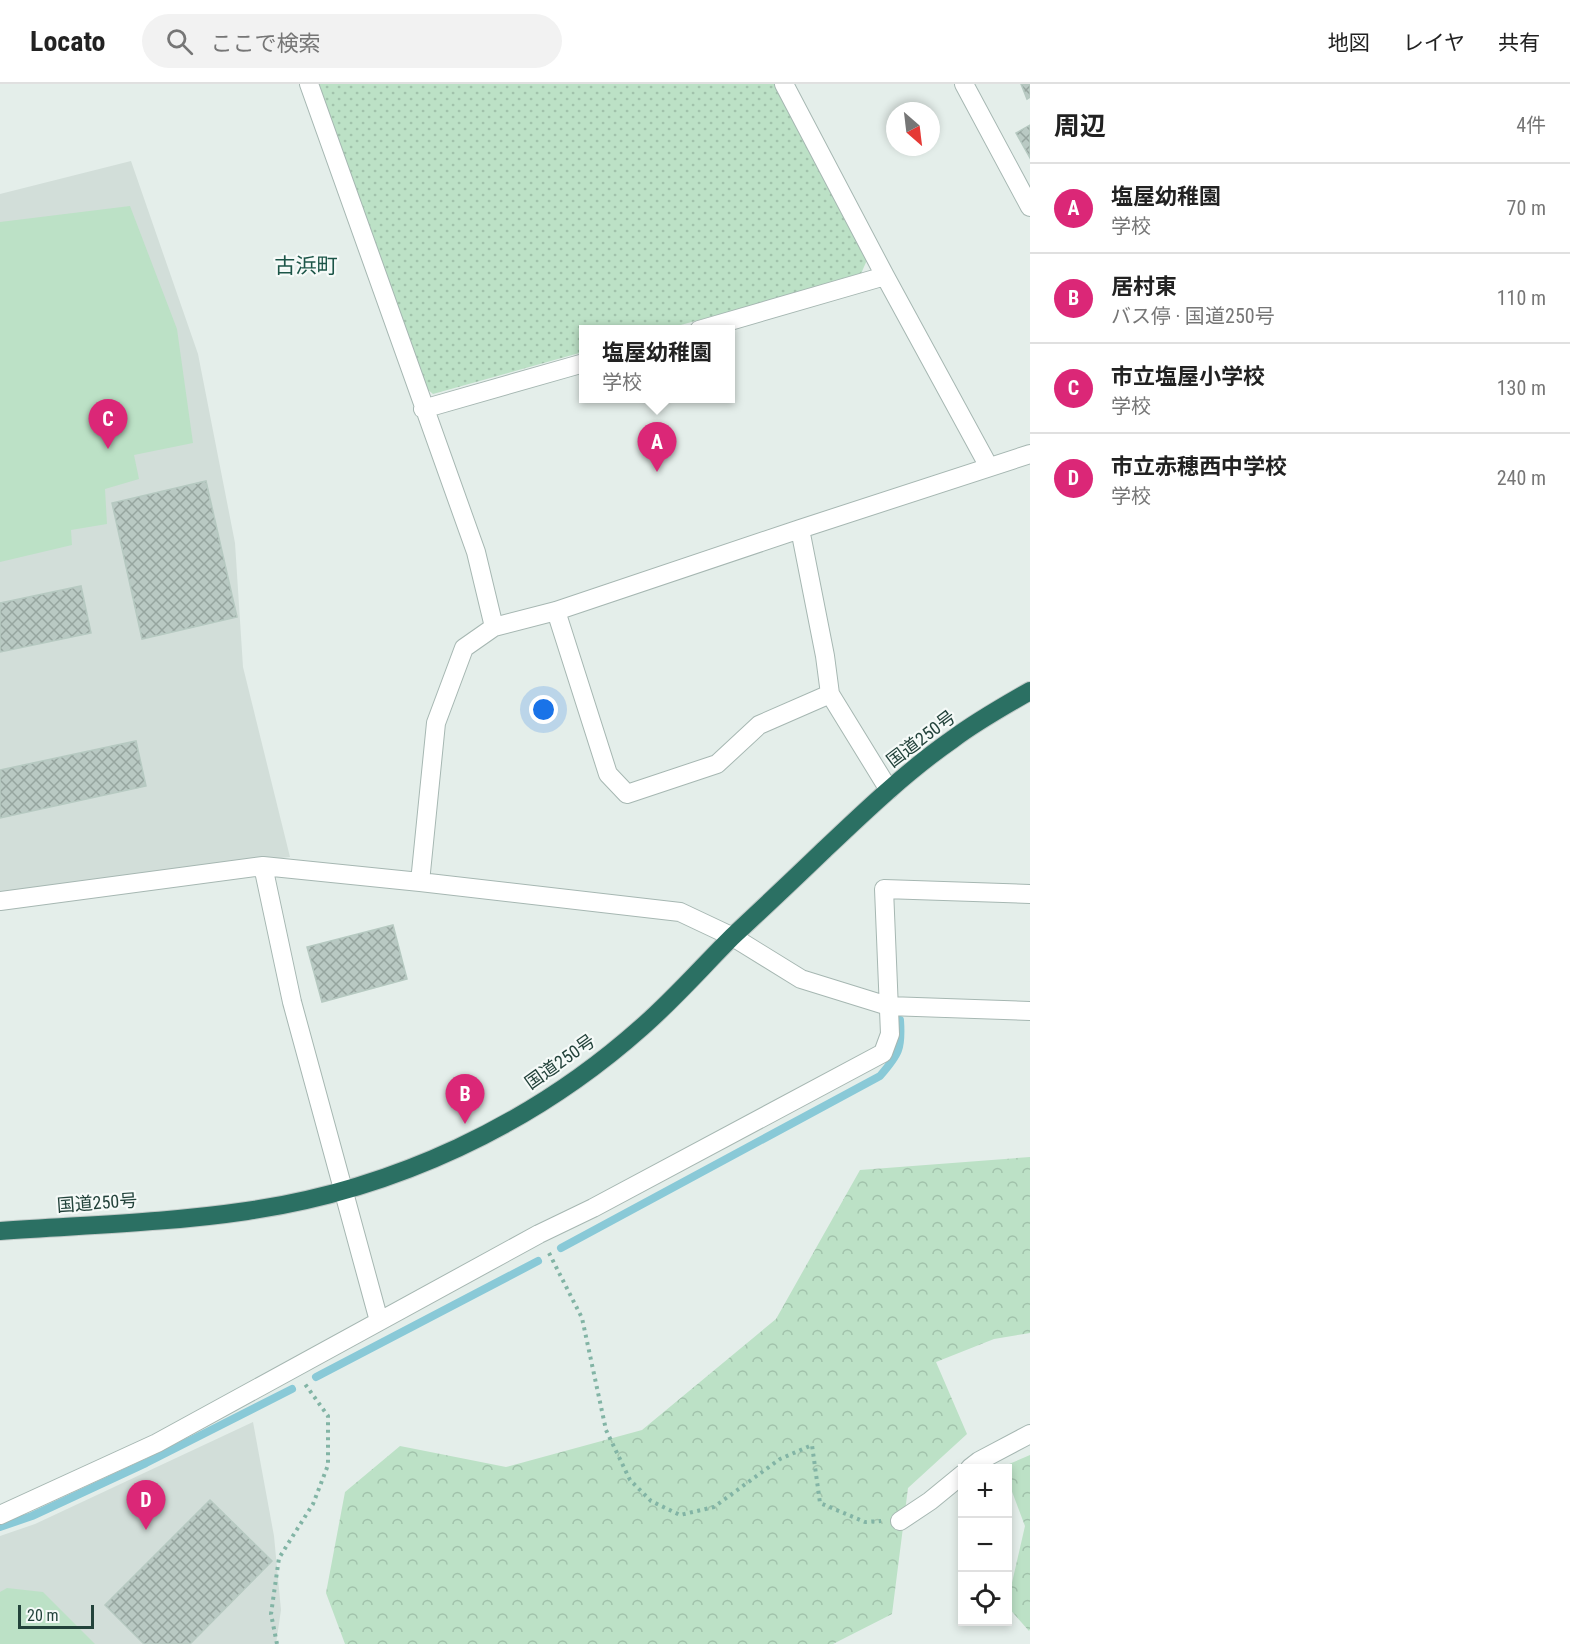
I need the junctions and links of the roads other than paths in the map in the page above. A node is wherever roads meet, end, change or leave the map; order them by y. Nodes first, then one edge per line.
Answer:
1 (309, 84) edge
2 (784, 84) edge
3 (964, 84) edge
4 (1030, 207) edge
5 (885, 276) junction
6 (716, 325) edge
7 (579, 364) edge
8 (423, 409) junction
9 (1030, 454) edge
10 (989, 467) junction
11 (800, 528) junction
12 (556, 611) junction
13 (494, 627) junction
14 (1030, 691) edge
15 (830, 694) junction
16 (889, 790) junction
17 (263, 866) junction
18 (420, 882) junction
19 (1030, 894) edge
20 (0, 901) edge
21 (733, 937) junction
22 (888, 1006) junction
23 (1030, 1011) edge
24 (344, 1191) junction
25 (0, 1231) edge
26 (379, 1321) junction
27 (1030, 1434) edge
28 (975, 1464) edge
29 (958, 1478) edge
30 (0, 1515) edge
31 (900, 1521) road end

1 - 8 street
2 - 5 street
3 - 4 street
5 - 6 street
5 - 10 street
7 - 8 street
8 - 13 street
9 - 10 street
10 - 11 street
11 - 12 street
11 - 15 street
12 - 13 street
12 - 15 street
13 - 18 street
14 - 16 highway, 国道250号
15 - 16 street
16 - 21 highway, 国道250号
17 - 18 street
17 - 20 street
17 - 24 street
18 - 21 street
19 - 22 street
21 - 22 street
21 - 24 highway, 国道250号
22 - 23 street
22 - 26 street
24 - 25 highway, 国道250号
24 - 26 street
26 - 30 street
27 - 28 street
29 - 31 street

